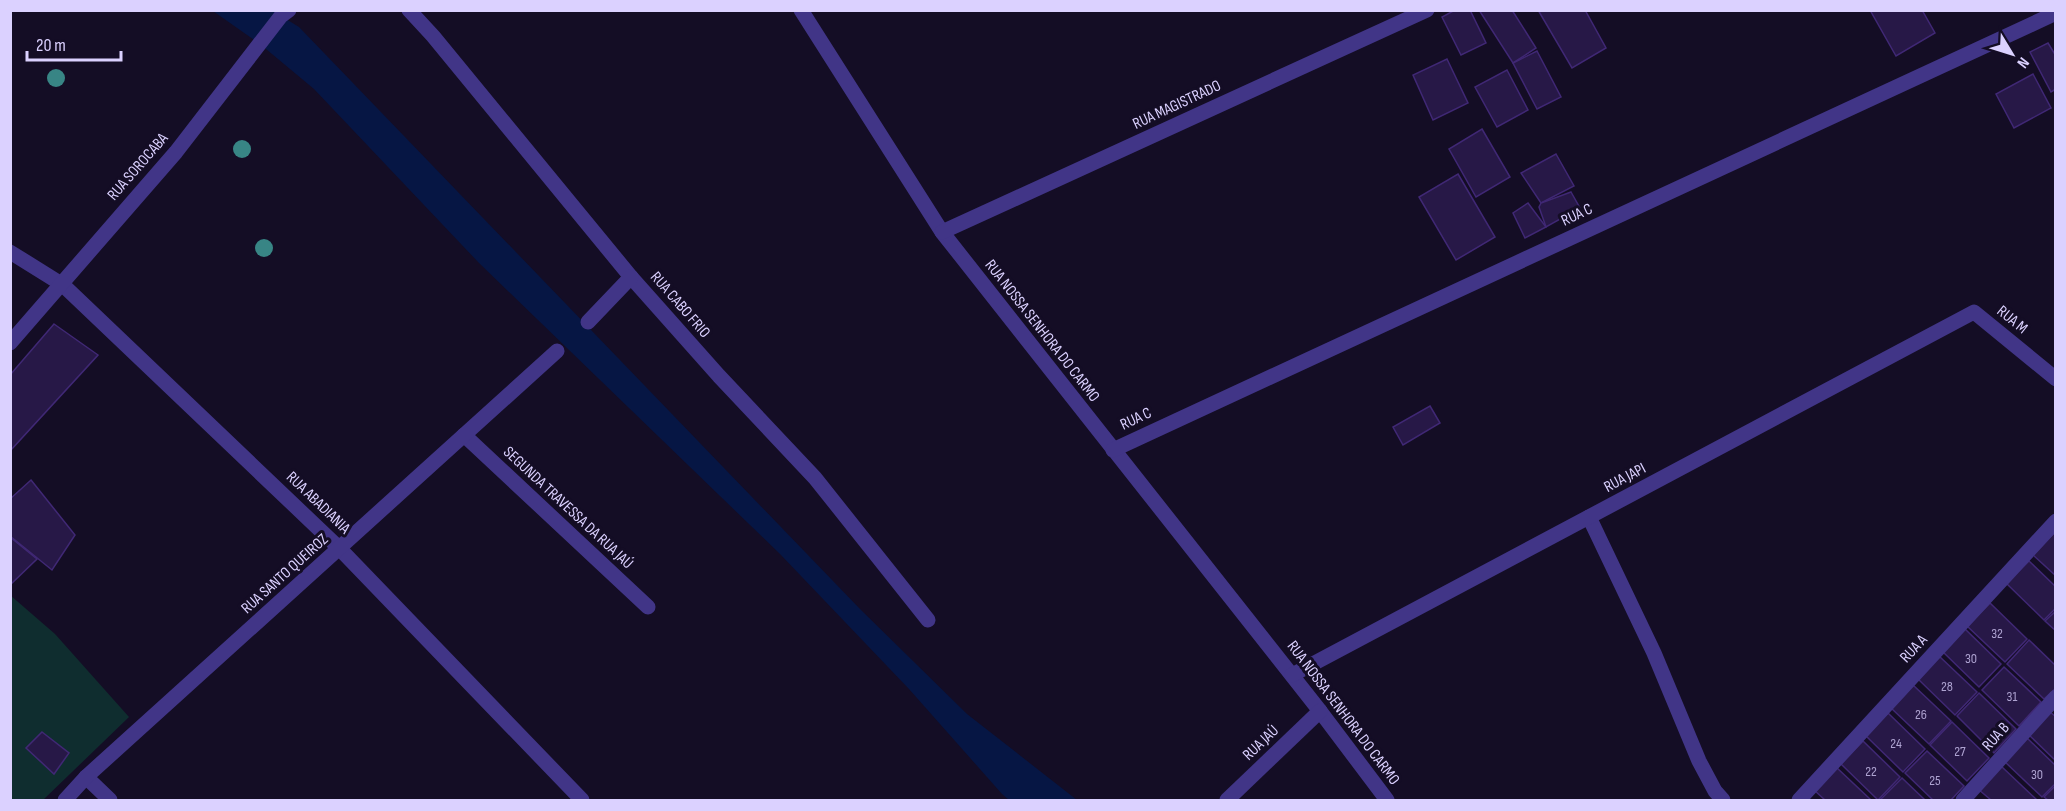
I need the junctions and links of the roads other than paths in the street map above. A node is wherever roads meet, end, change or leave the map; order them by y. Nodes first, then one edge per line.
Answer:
1 (289, 10) edge
2 (409, 10) edge
3 (801, 10) edge
4 (1427, 10) edge
5 (2055, 13) edge
6 (942, 232) junction
7 (10, 252) edge
8 (631, 277) junction
9 (63, 285) junction
10 (1974, 312) joint
11 (588, 322) dead end
12 (10, 343) edge
13 (557, 351) dead end
14 (2055, 379) edge
15 (464, 435) junction
16 (1113, 450) junction
17 (1589, 518) junction
18 (2055, 521) edge
19 (340, 549) junction
20 (648, 607) dead end
21 (928, 620) dead end
22 (1292, 675) junction
23 (2055, 697) edge
24 (1320, 711) junction
25 (87, 777) junction
26 (65, 801) edge
27 (110, 801) edge
28 (582, 801) edge
29 (1227, 801) edge
30 (1387, 801) edge
31 (1723, 801) edge
32 (1799, 801) edge
33 (1963, 801) edge

1 - 9 street, RUA SOROCABA
2 - 8 street, RUA CABO FRIO
3 - 6 street, RUA NOSSA SENHORA DO CARMO
4 - 6 street, RUA MAGISTRADO
5 - 16 street, RUA C
6 - 16 street, RUA NOSSA SENHORA DO CARMO
7 - 9 street, RUA ABADIANIA
8 - 11 street
8 - 21 street, RUA CABO FRIO
9 - 12 street, RUA SOROCABA
9 - 19 street, RUA ABADIANIA
10 - 14 street, RUA M
10 - 17 street, RUA JAPI
13 - 15 street, RUA SANTO QUEIROZ
15 - 19 street, RUA SANTO QUEIROZ
15 - 20 street, SEGUNDA TRAVESSA DA RUA JAÚ
16 - 22 street, RUA NOSSA SENHORA DO CARMO
17 - 22 street, RUA JAPI
17 - 31 street
18 - 32 street, RUA A
19 - 25 street, RUA SANTO QUEIROZ
19 - 28 street, RUA ABADIANIA
22 - 24 street, RUA NOSSA SENHORA DO CARMO
23 - 33 street, RUA B
24 - 29 street, RUA JAÚ
24 - 30 street, RUA NOSSA SENHORA DO CARMO
25 - 26 street, RUA SANTO QUEIROZ
25 - 27 street

